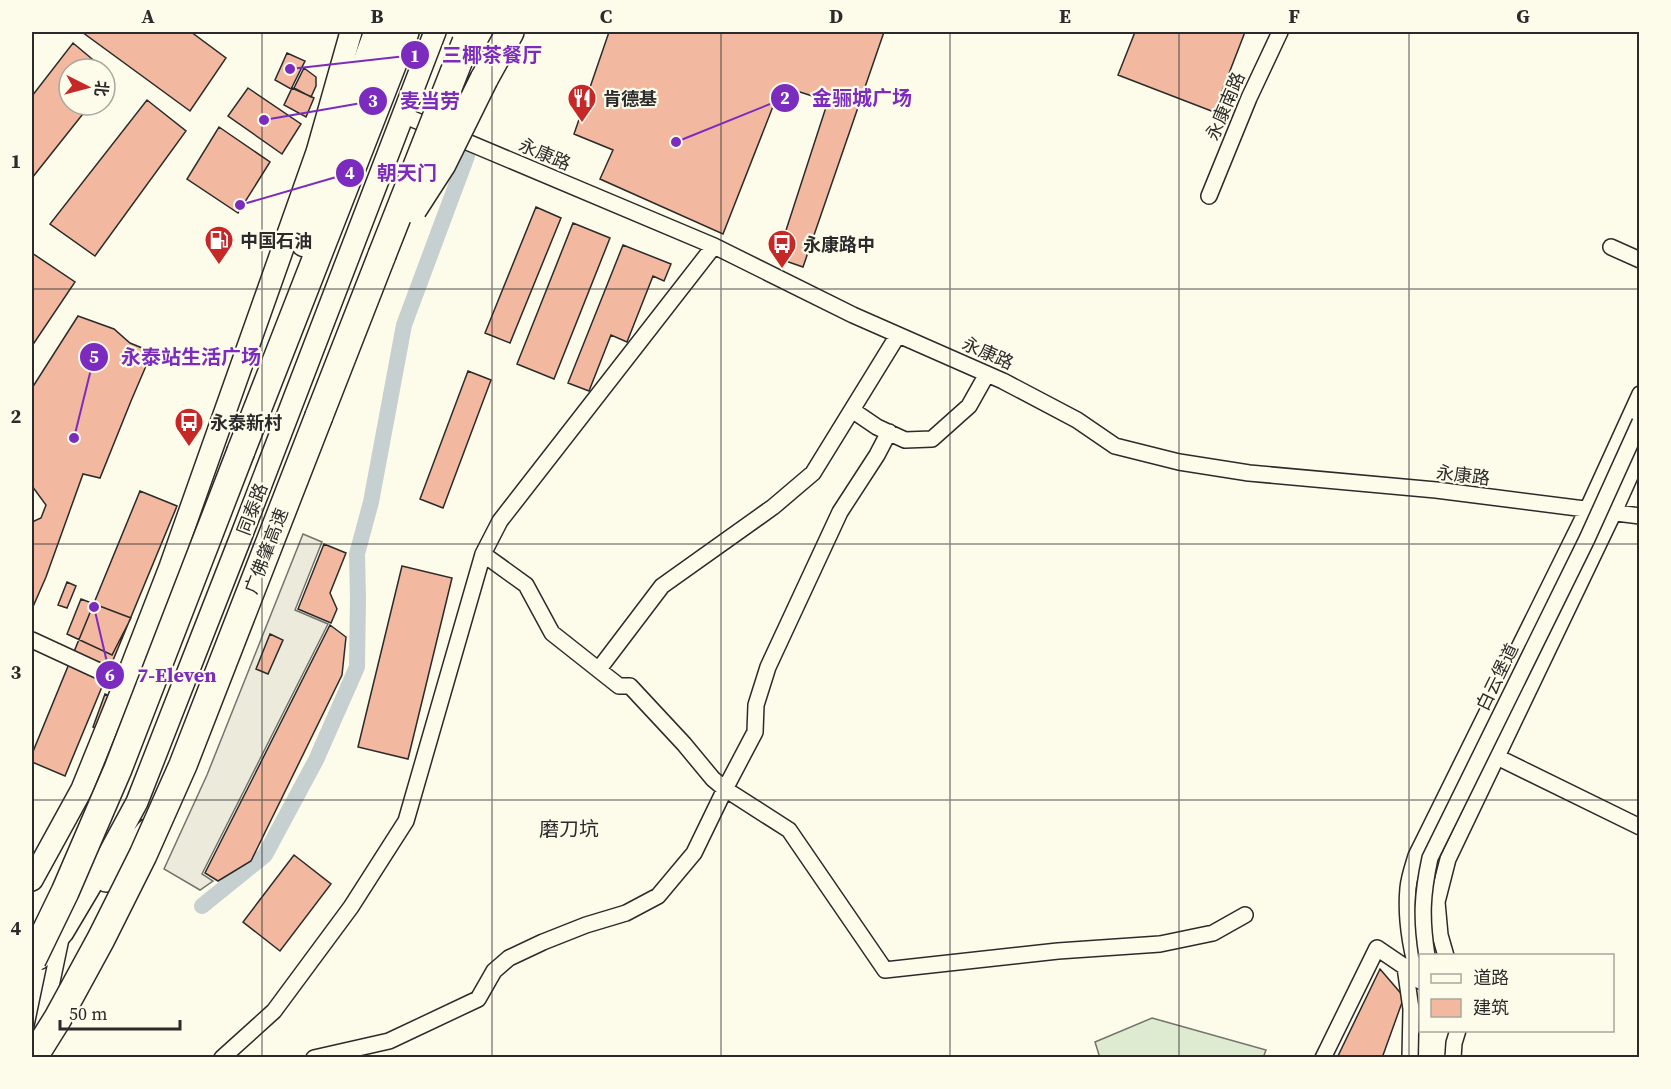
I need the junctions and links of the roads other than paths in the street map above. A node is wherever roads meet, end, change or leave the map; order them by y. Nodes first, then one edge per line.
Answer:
1 (351, 32) edge
2 (378, 32) edge
3 (405, 32) edge
4 (444, 32) edge
5 (470, 32) edge
6 (504, 32) edge
7 (510, 32) edge
8 (1280, 32) edge
9 (432, 40) edge
10 (484, 79) junction
11 (403, 116) junction
12 (1209, 196) dead end
13 (714, 246) junction
14 (1611, 247) dead end
15 (382, 255) junction
16 (1640, 260) edge
17 (898, 335) junction
18 (987, 374) junction
19 (1640, 394) edge
20 (852, 410) junction
21 (1640, 422) edge
22 (889, 432) junction
23 (241, 451) junction
24 (1640, 454) edge
25 (1587, 510) junction
26 (1613, 513) junction
27 (188, 516) junction
28 (1640, 516) edge
29 (483, 554) junction
30 (32, 640) edge
31 (599, 669) junction
32 (125, 683) junction
33 (1471, 744) junction
34 (1496, 757) junction
35 (725, 789) junction
36 (1640, 828) edge
37 (32, 879) edge
38 (1245, 915) dead end
39 (32, 922) edge
40 (32, 928) edge
41 (63, 932) junction
42 (1427, 954) edge
43 (1445, 954) edge
44 (32, 960) edge
45 (32, 968) edge
46 (1419, 978) edge
47 (35, 1058) edge
48 (222, 1058) edge
49 (314, 1058) edge
50 (1323, 1058) edge
51 (1410, 1058) edge

1 - 27 main road
2 - 23 highway
3 - 23 highway
4 - 9 main road
5 - 15 highway, 广佛肇高速, bridge
6 - 10 highway
7 - 10 highway
8 - 12 street, 永康南路
9 - 11 main road, 同泰路
10 - 15 highway, bridge
11 - 13 street, 永康路
11 - 41 main road, 同泰路
13 - 17 street, 永康路
13 - 29 street
14 - 16 street
15 - 47 highway, 广佛肇高速, bridge
17 - 18 street, 永康路
17 - 20 street
18 - 22 street
18 - 25 street, 永康路
19 - 25 street
20 - 22 street
20 - 31 street
21 - 42 street, 白云堡道, bridge
22 - 35 street
23 - 44 highway, bridge
24 - 26 street
25 - 26 street, 永康路
25 - 33 street
26 - 28 street, 永康路
26 - 34 street
27 - 32 main road
27 - 40 main road
29 - 31 street
29 - 48 street
30 - 32 street
31 - 35 street
32 - 37 main road
33 - 34 street
33 - 46 street
34 - 36 street
34 - 43 street
35 - 38 street
35 - 49 street
39 - 41 main road
41 - 45 main road
41 - 47 street
50 - 51 street

